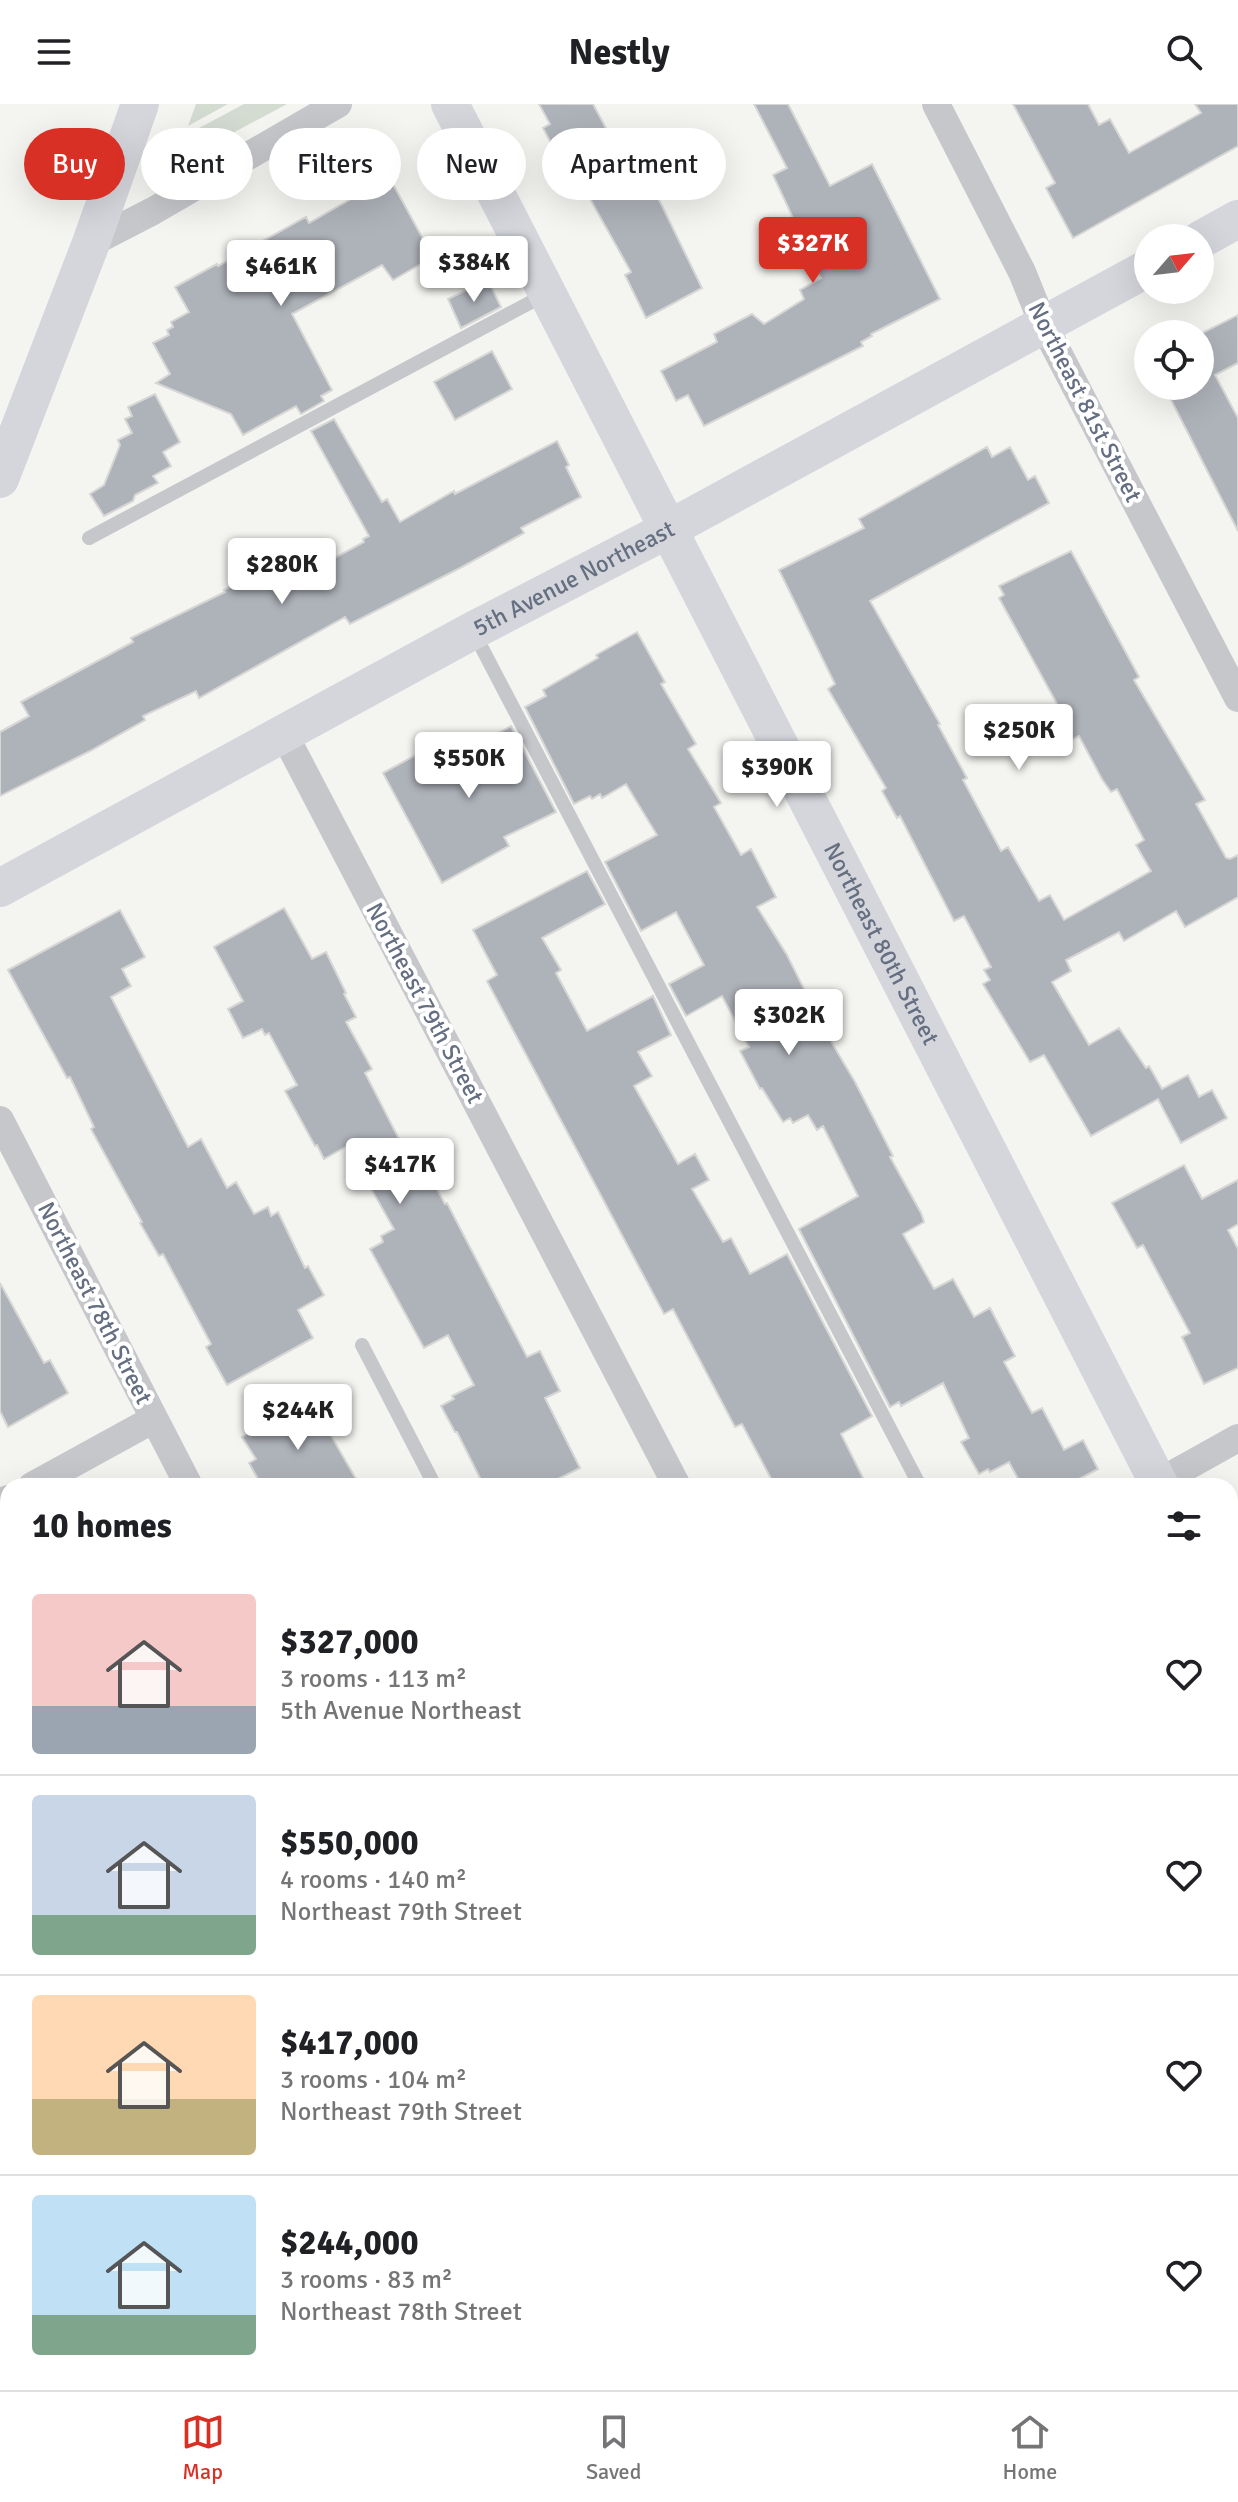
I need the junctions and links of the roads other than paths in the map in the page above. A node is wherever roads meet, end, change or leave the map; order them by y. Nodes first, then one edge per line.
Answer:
1 (140, 104) edge
2 (338, 104) edge
3 (450, 104) edge
4 (936, 104) edge
5 (1238, 219) edge
6 (1214, 232) edge
7 (91, 243) junction
8 (1134, 275) edge
9 (548, 293) junction
10 (1043, 324) junction
11 (0, 479) edge
12 (669, 529) junction
13 (89, 538) dead end
14 (472, 631) junction
15 (1238, 698) edge
16 (284, 734) junction
17 (0, 888) edge
18 (0, 1120) edge
19 (362, 1345) dead end
20 (154, 1419) junction
21 (1238, 1438) edge
22 (47, 1478) edge
23 (185, 1478) edge
24 (431, 1478) edge
25 (673, 1478) edge
26 (916, 1478) edge
27 (1153, 1478) edge
28 (1169, 1478) edge

1 - 7 main road
2 - 7 street
3 - 9 main road, Northeast 80th Street
4 - 10 street, Northeast 81st Street
5 - 6 main road
7 - 11 main road
8 - 10 main road, 5th Avenue Northeast
9 - 12 main road, Northeast 80th Street
9 - 13 lane
10 - 12 main road, 5th Avenue Northeast
10 - 15 street, Northeast 81st Street
12 - 14 main road, 5th Avenue Northeast
12 - 27 main road, Northeast 80th Street
14 - 16 main road, 5th Avenue Northeast
14 - 26 lane
16 - 17 main road, 5th Avenue Northeast
16 - 25 street, Northeast 79th Street
18 - 20 street, Northeast 78th Street
19 - 24 lane
20 - 22 street
20 - 23 street, Northeast 78th Street
21 - 28 street

